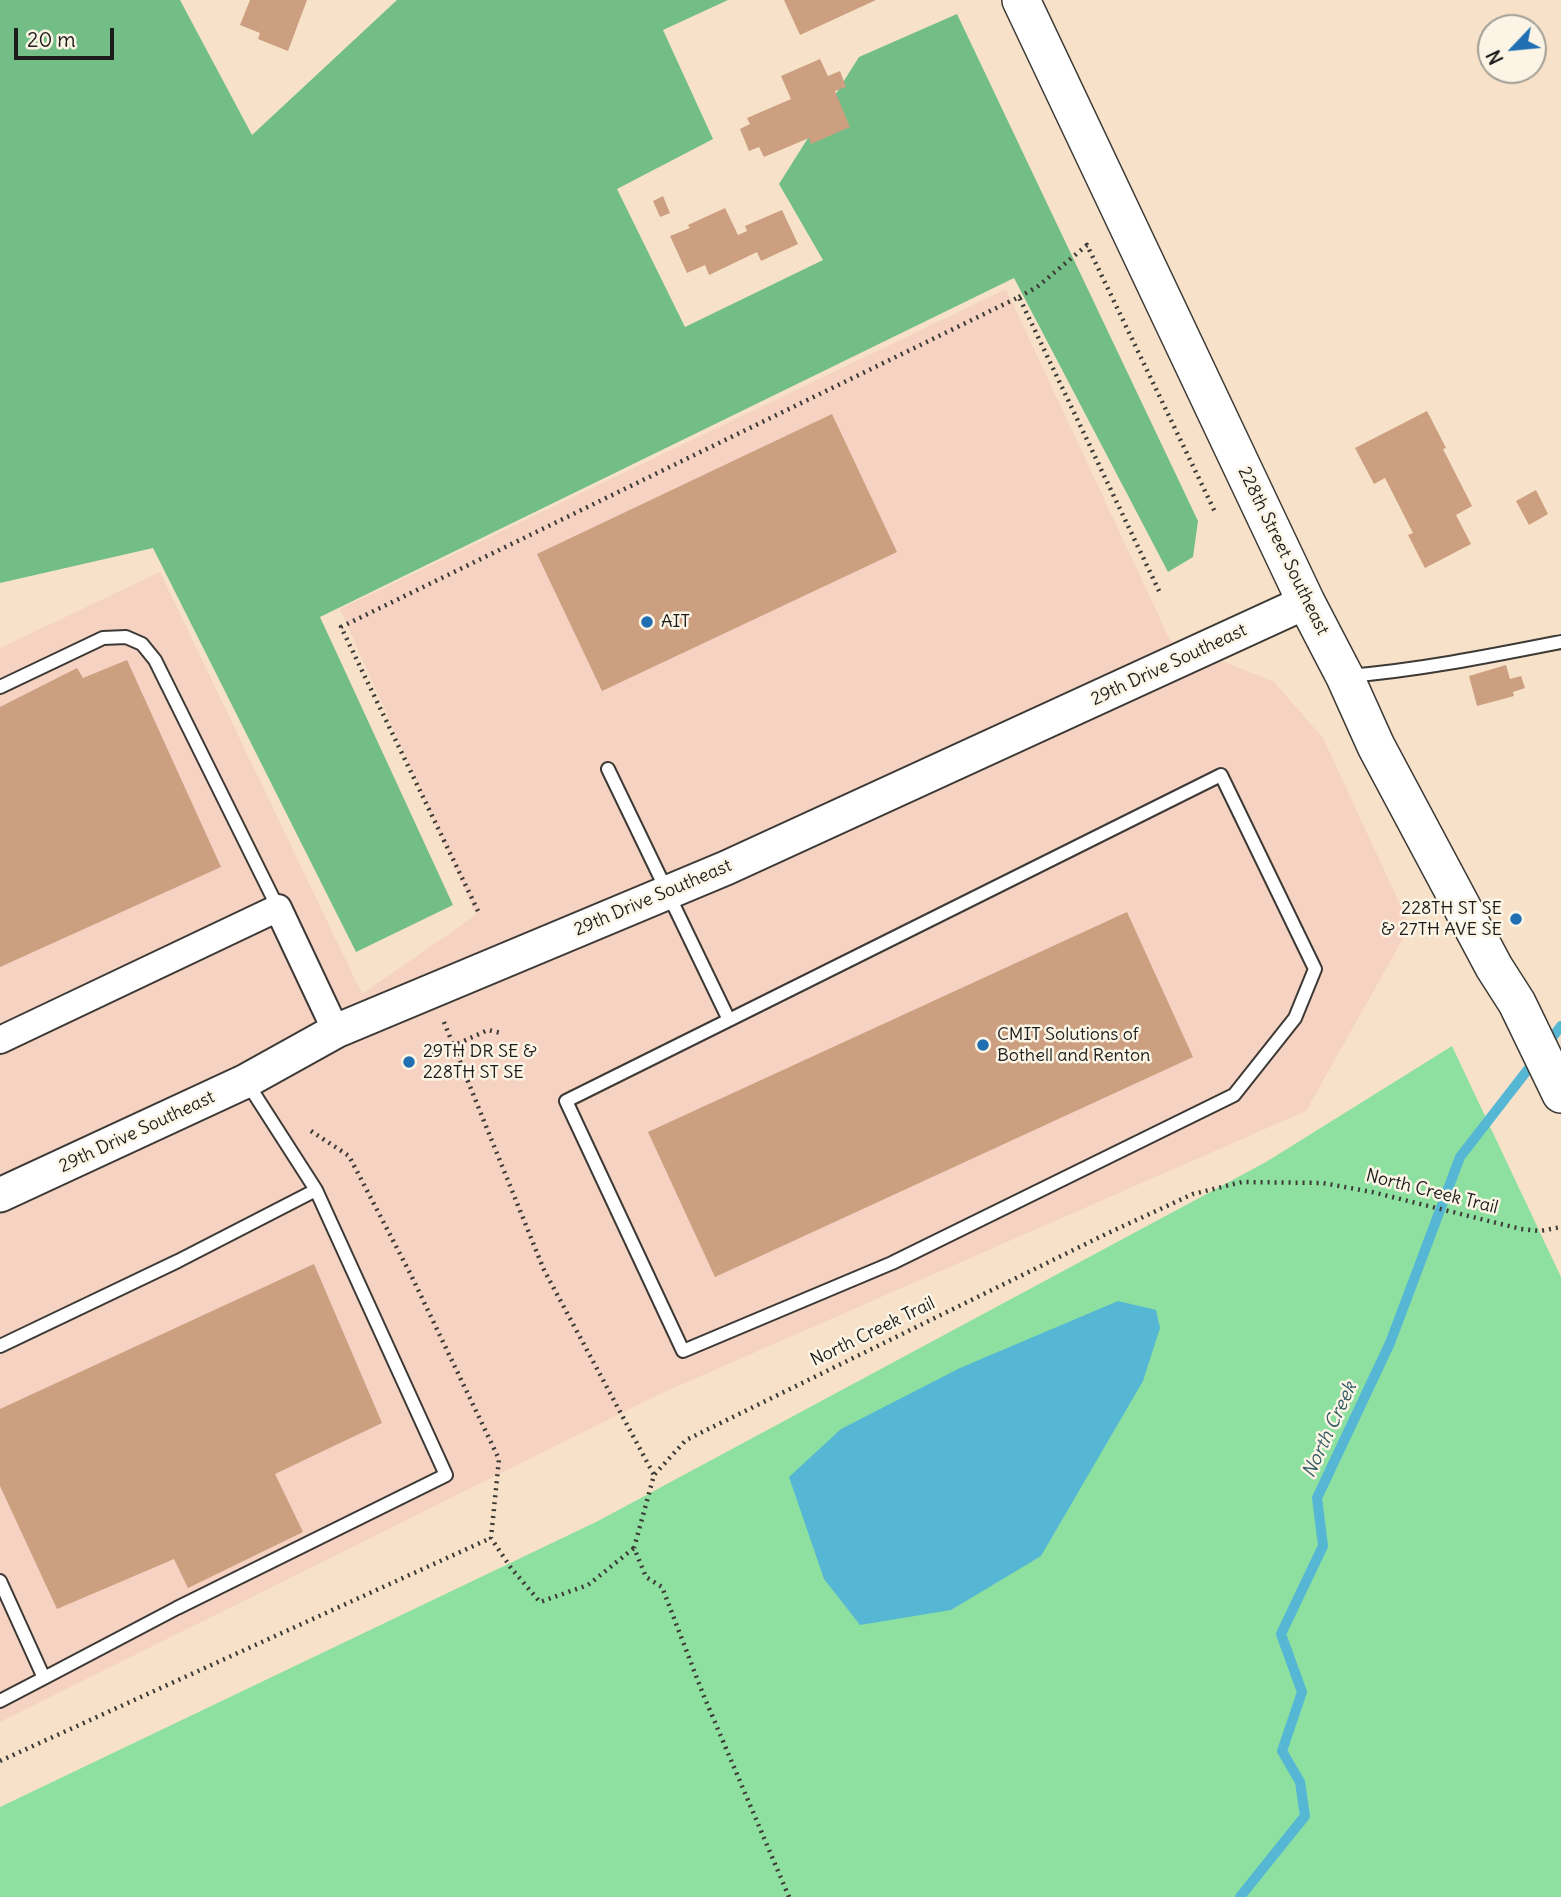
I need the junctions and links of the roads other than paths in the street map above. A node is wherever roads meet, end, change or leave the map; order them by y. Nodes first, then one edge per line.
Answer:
1 (1025, 1) edge
2 (1306, 602) junction
3 (1561, 642) edge
4 (1345, 677) junction
5 (0, 687) edge
6 (608, 769) dead end
7 (667, 893) junction
8 (278, 908) junction
9 (729, 1020) junction
10 (336, 1031) junction
11 (0, 1040) edge
12 (246, 1081) junction
13 (1561, 1094) edge
14 (316, 1190) junction
15 (0, 1195) edge
16 (0, 1346) edge
17 (0, 1581) edge
18 (44, 1678) junction
19 (0, 1701) edge

1 - 2 main road, 228th Street Southeast
2 - 4 main road, 228th Street Southeast
2 - 7 street, 29th Drive Southeast
3 - 4 lane
4 - 13 main road, 228th Street Southeast
5 - 8 lane
6 - 7 lane
7 - 9 lane
7 - 10 street, 29th Drive Southeast
8 - 10 street
8 - 11 street
9 - 9 lane
10 - 12 street, 29th Drive Southeast
12 - 14 lane
12 - 15 street, 29th Drive Southeast
14 - 16 lane
14 - 18 lane
17 - 18 lane
18 - 19 lane

